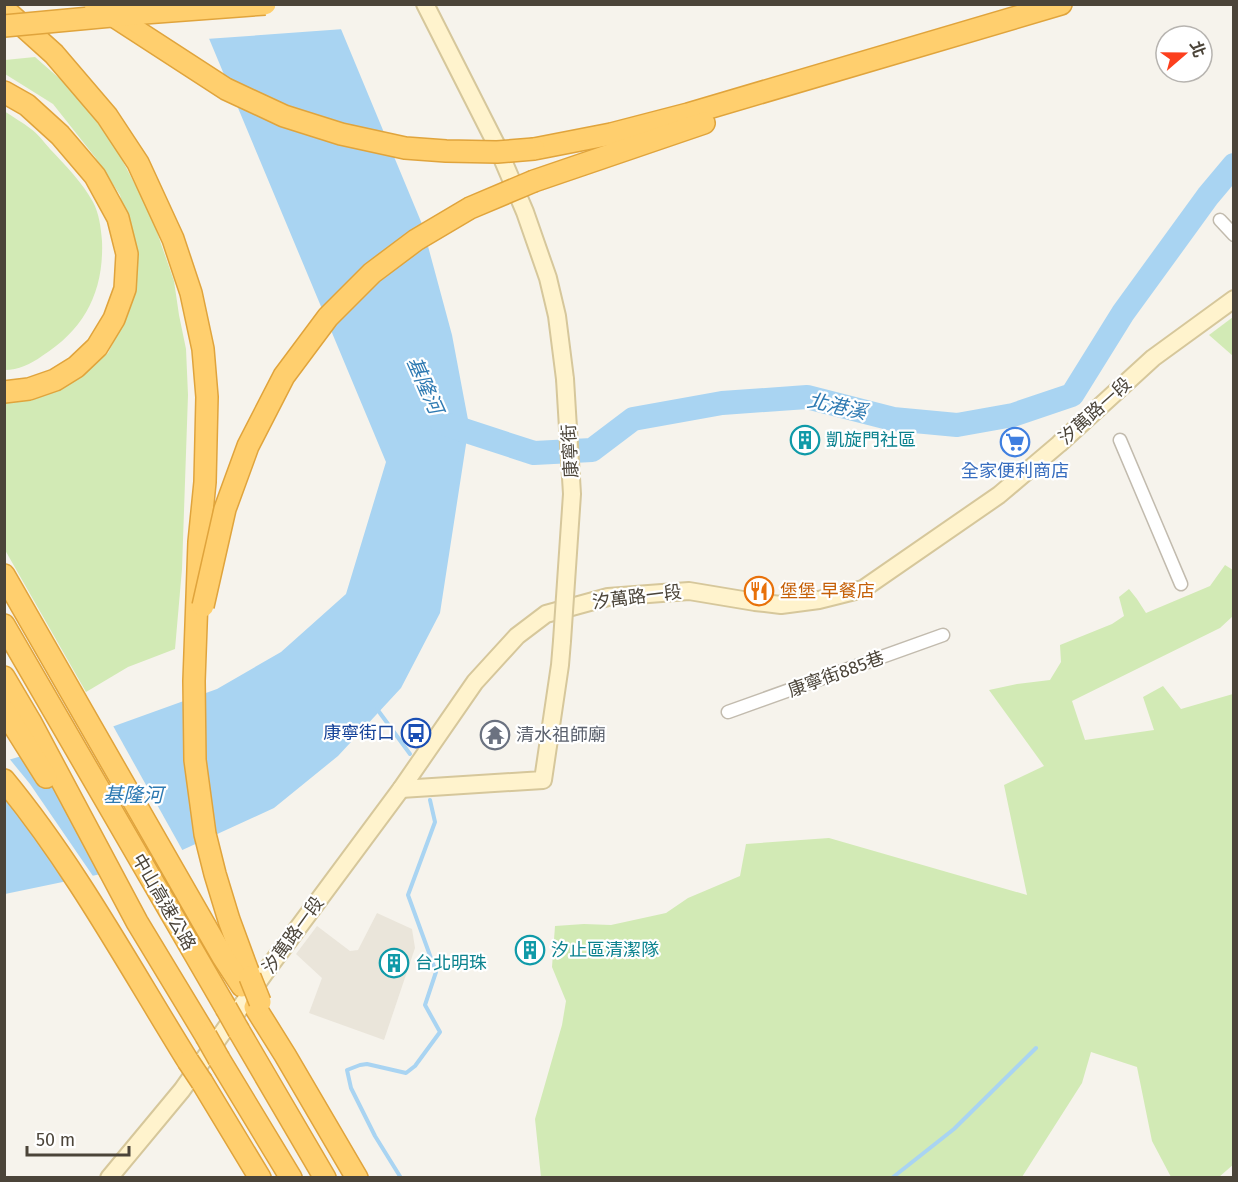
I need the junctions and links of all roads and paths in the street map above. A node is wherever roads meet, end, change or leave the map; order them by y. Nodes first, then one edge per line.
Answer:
1 (17, 4) edge
2 (95, 4) edge
3 (265, 4) edge
4 (425, 4) edge
5 (1061, 4) edge
6 (4, 7) edge
7 (4, 26) edge
8 (801, 82) junction
9 (4, 92) edge
10 (1220, 220) dead end
11 (1233, 235) edge
12 (1233, 299) edge
13 (4, 392) edge
14 (1120, 440) dead end
15 (4, 575) edge
16 (1181, 584) dead end
17 (4, 625) edge
18 (944, 635) dead end
19 (195, 646) junction
20 (4, 677) edge
21 (728, 712) dead end
22 (16, 720) edge
23 (4, 780) edge
24 (400, 789) junction
25 (246, 981) junction
26 (109, 1178) edge
27 (260, 1178) edge
28 (291, 1178) edge
29 (325, 1178) edge
30 (357, 1178) edge

1 - 6 highway
2 - 8 highway, bridge
3 - 7 highway, bridge
4 - 24 street, 康寧街, bridge
5 - 8 highway
6 - 19 highway
8 - 19 highway, bridge
9 - 13 highway
10 - 11 street
12 - 24 street, 汐萬路一段
14 - 16 street
15 - 25 highway
17 - 29 highway, 中山高速公路, bridge
18 - 21 street, 康寧街885巷
19 - 25 highway
20 - 22 highway
22 - 28 highway, 中山高速公路, bridge
23 - 27 highway, bridge
24 - 26 street, 汐萬路一段
25 - 30 highway, bridge

